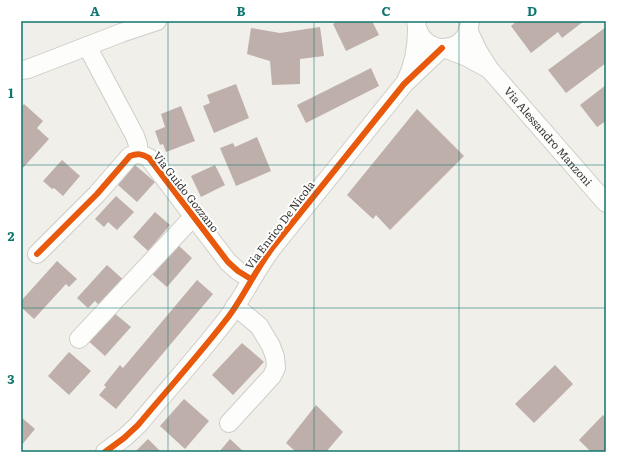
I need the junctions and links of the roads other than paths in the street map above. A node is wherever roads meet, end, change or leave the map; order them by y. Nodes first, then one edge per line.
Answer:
1 (157, 21) edge
2 (417, 25) edge
3 (469, 25) edge
4 (87, 46) junction
5 (443, 48) junction
6 (21, 70) edge
7 (490, 70) junction
8 (404, 84) junction
9 (138, 154) junction
10 (606, 203) edge
11 (193, 217) junction
12 (37, 254) dead end
13 (251, 279) junction
14 (235, 306) junction
15 (79, 339) dead end
16 (229, 423) dead end
17 (105, 452) edge

1 - 4 street
2 - 5 street, Via Alessandro Manzoni
2 - 8 street, Via Enrico De Nicola
3 - 5 street, Via Enrico De Nicola
3 - 7 street, Via Alessandro Manzoni
4 - 6 street
4 - 9 street, Via Guido Gozzano
5 - 7 street, Via Alessandro Manzoni
5 - 8 street, Via Enrico De Nicola
7 - 10 street, Via Alessandro Manzoni
8 - 13 street, Via Enrico De Nicola
9 - 11 street, Via Guido Gozzano
9 - 12 street, Via Guido Gozzano
11 - 13 street, Via Guido Gozzano
11 - 15 street
13 - 14 street, Via Enrico De Nicola
14 - 16 street
14 - 17 street, Via Enrico De Nicola

